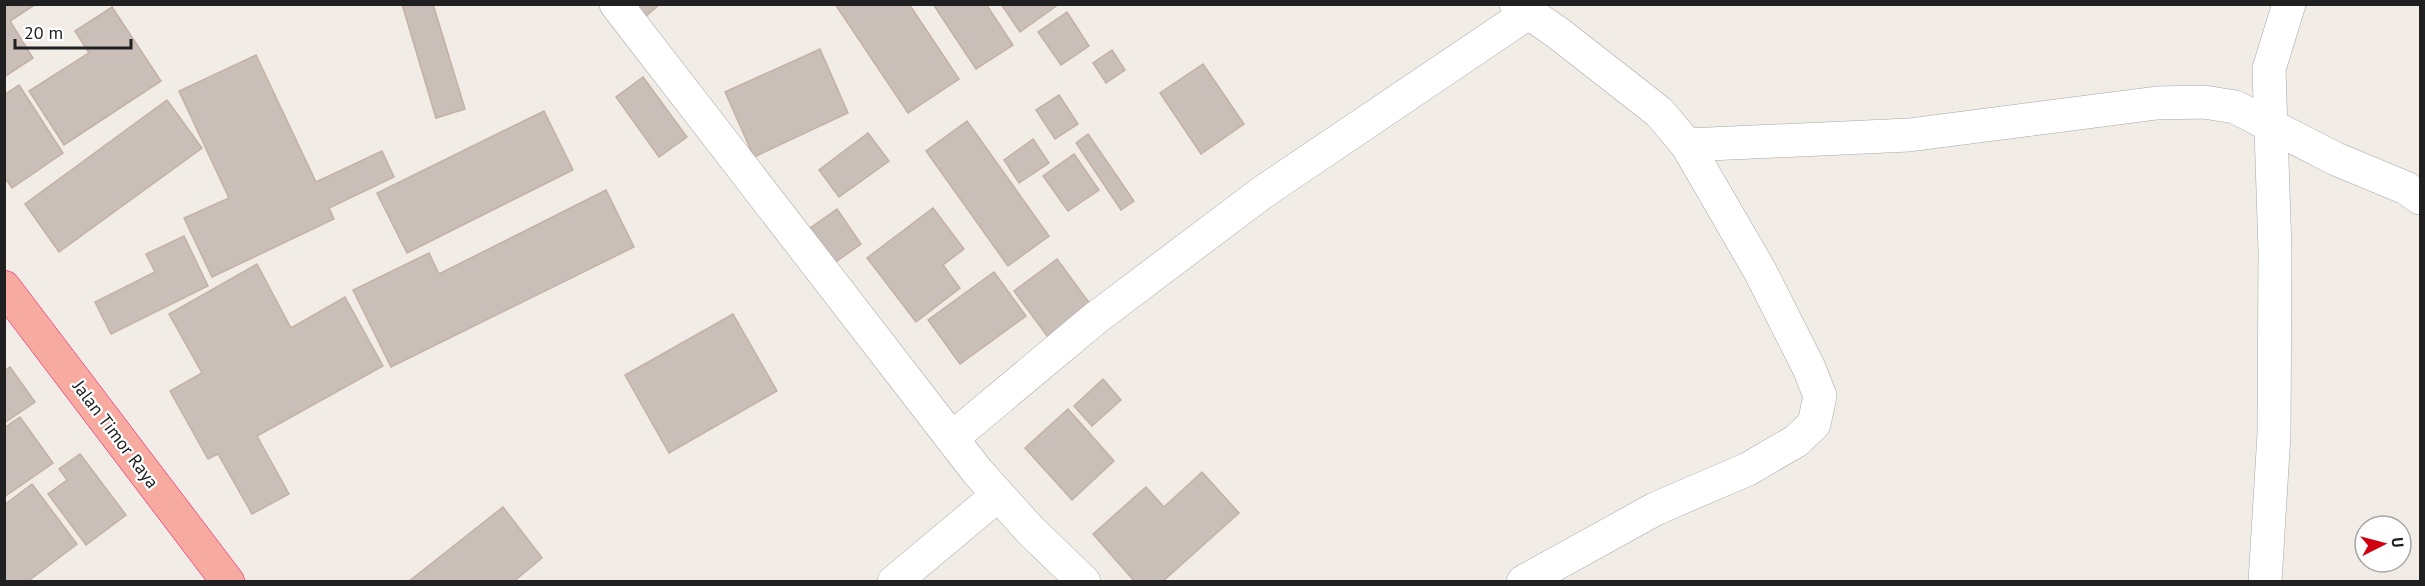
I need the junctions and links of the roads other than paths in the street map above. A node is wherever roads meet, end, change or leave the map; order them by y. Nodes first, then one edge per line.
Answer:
1 (616, 4) edge
2 (2289, 4) edge
3 (1522, 9) edge
4 (2269, 122) junction
5 (1687, 145) junction
6 (2421, 198) edge
7 (4, 287) edge
8 (952, 438) junction
9 (998, 495) junction
10 (228, 582) edge
11 (894, 582) edge
12 (1084, 582) edge
13 (1523, 582) edge
14 (2265, 582) edge

1 - 8 street
2 - 4 street
3 - 5 street
3 - 8 street
4 - 5 street
4 - 6 street
4 - 14 street
5 - 13 street
7 - 10 highway, Jalan Timor Raya
8 - 9 street
9 - 11 street
9 - 12 street

